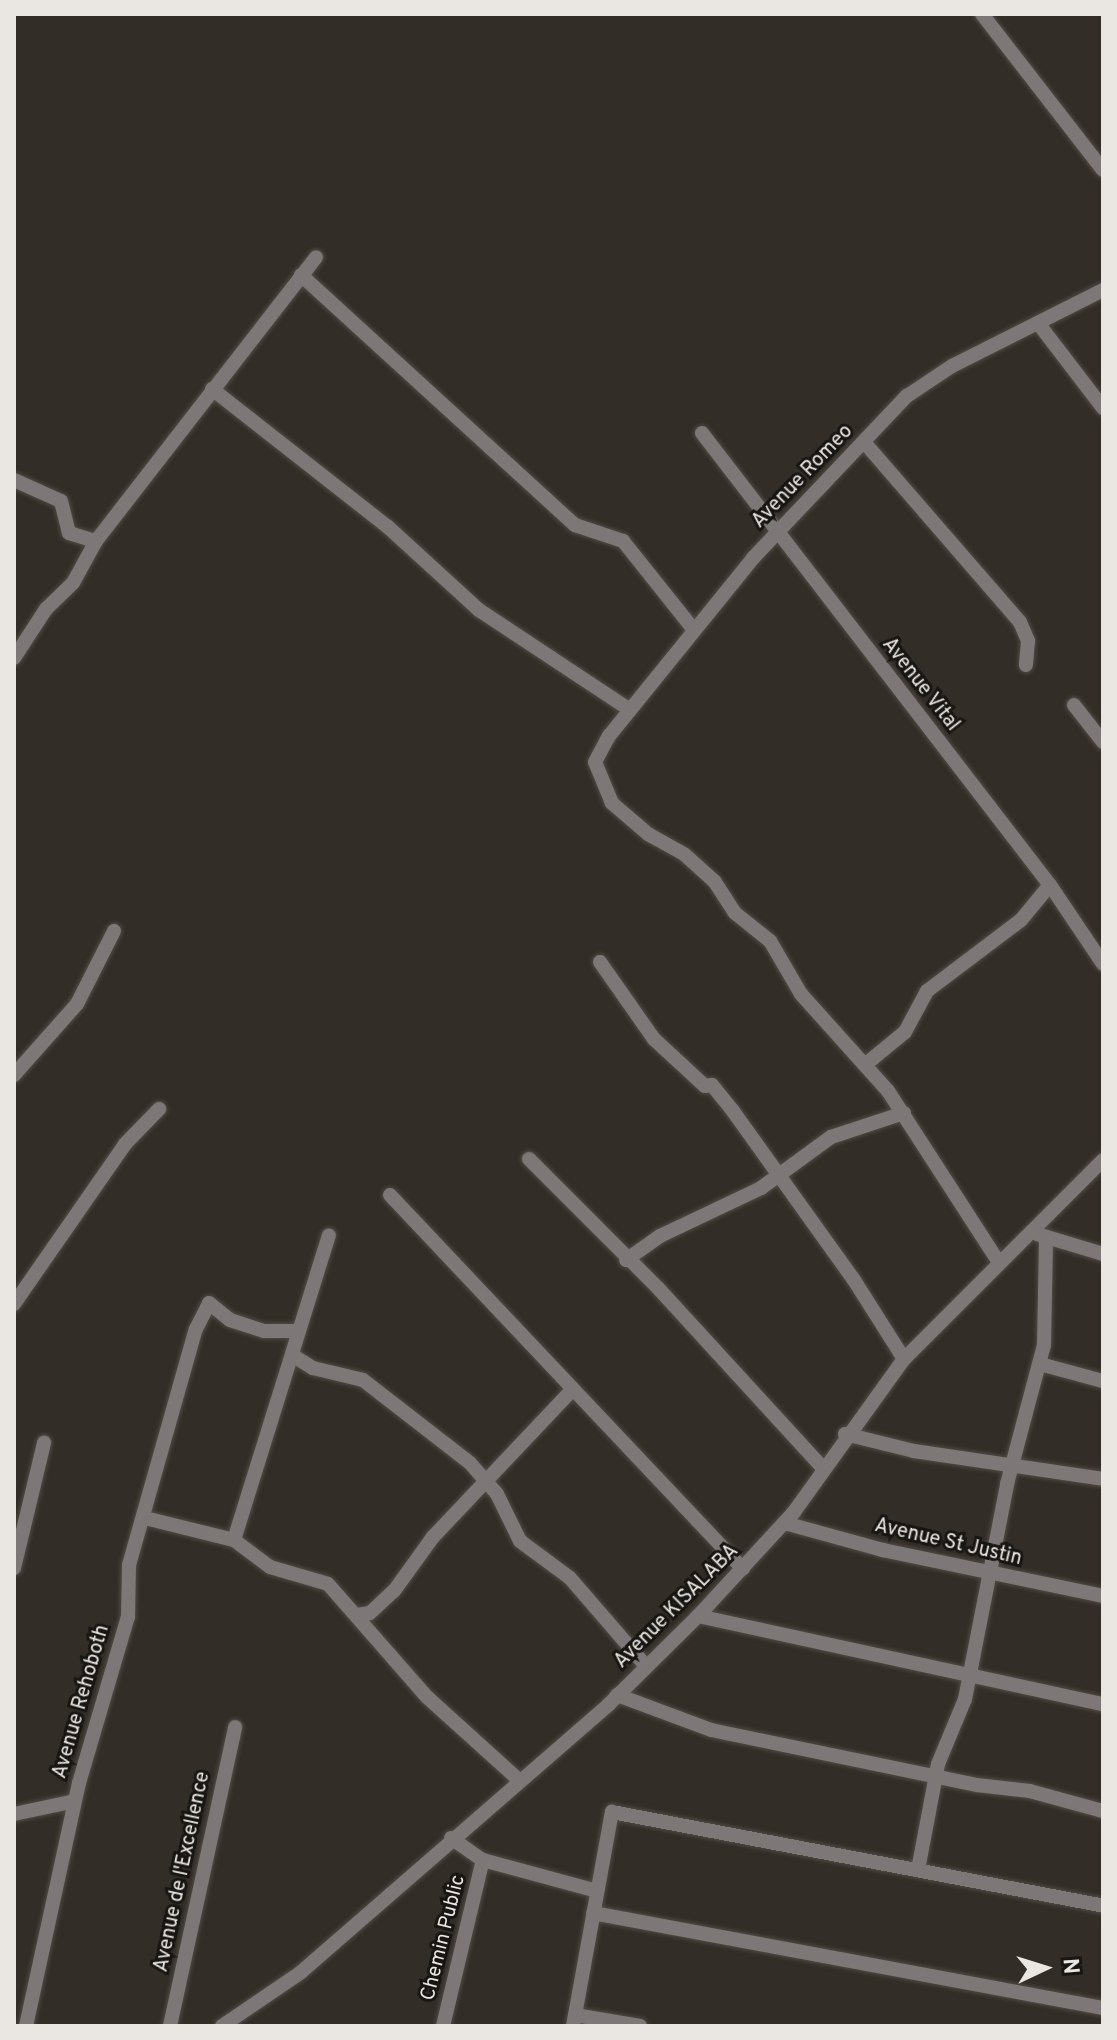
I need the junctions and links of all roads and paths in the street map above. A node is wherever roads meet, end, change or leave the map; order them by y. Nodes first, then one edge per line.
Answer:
1 (982, 14) edge
2 (1103, 170) edge
3 (316, 257) dead end
4 (301, 275) junction
5 (1103, 290) edge
6 (1038, 323) junction
7 (212, 389) junction
8 (1103, 408) edge
9 (702, 433) dead end
10 (864, 442) junction
11 (14, 480) edge
12 (777, 534) junction
13 (96, 541) junction
14 (694, 630) junction
15 (14, 658) edge
16 (1026, 665) dead end
17 (1074, 705) dead end
18 (630, 710) junction
19 (1103, 742) edge
20 (1050, 885) junction
21 (114, 931) dead end
22 (600, 962) dead end
23 (1103, 964) edge
24 (866, 1064) junction
25 (14, 1075) edge
26 (159, 1109) dead end
27 (904, 1113) junction
28 (529, 1159) dead end
29 (1103, 1160) edge
30 (780, 1175) junction
31 (390, 1195) dead end
32 (1029, 1231) junction
33 (329, 1235) dead end
34 (1046, 1237) junction
35 (1103, 1254) edge
36 (626, 1260) junction
37 (998, 1261) junction
38 (14, 1304) edge
39 (299, 1331) junction
40 (292, 1355) junction
41 (904, 1359) junction
42 (1040, 1364) junction
43 (1103, 1381) edge
44 (572, 1390) junction
45 (845, 1434) junction
46 (44, 1443) dead end
47 (1012, 1464) junction
48 (822, 1467) junction
49 (1103, 1479) edge
50 (483, 1482) junction
51 (145, 1518) junction
52 (785, 1523) junction
53 (234, 1540) junction
54 (14, 1568) edge
55 (743, 1569) junction
56 (989, 1573) junction
57 (1103, 1596) edge
58 (357, 1615) junction
59 (698, 1616) junction
60 (646, 1666) junction
61 (969, 1676) junction
62 (617, 1695) junction
63 (1103, 1704) edge
64 (235, 1727) dead end
65 (937, 1774) junction
66 (519, 1780) junction
67 (75, 1801) junction
68 (1103, 1811) edge
69 (14, 1814) edge
70 (451, 1838) junction
71 (483, 1860) junction
72 (918, 1870) junction
73 (597, 1891) junction
74 (1103, 1906) edge
75 (593, 1913) junction
76 (1103, 2008) edge
77 (574, 2020) edge
78 (26, 2026) edge
79 (170, 2026) edge
80 (222, 2026) edge
81 (443, 2026) edge
82 (640, 2026) edge

1 - 2 street
3 - 4 street
4 - 7 street
4 - 14 street
5 - 6 street, Avenue Romeo
6 - 8 street
6 - 10 street, Avenue Romeo
7 - 13 street
7 - 18 street
9 - 12 street, Avenue Vital
10 - 12 street, Avenue Romeo
10 - 16 street
11 - 13 street
12 - 14 street, Avenue Romeo
12 - 20 street, Avenue Vital
13 - 15 street
14 - 18 street, Avenue Romeo
17 - 19 street
18 - 24 street, Avenue Romeo
20 - 23 street, Avenue Vital
20 - 24 street
21 - 25 street
22 - 30 street
24 - 27 street
26 - 38 street
27 - 30 street
27 - 37 street
28 - 36 street
29 - 32 street, Avenue KISALABA
30 - 36 street
30 - 41 street
31 - 44 street
32 - 34 street
32 - 37 street, Avenue KISALABA
33 - 39 street
34 - 35 street
34 - 42 street
36 - 48 street
37 - 41 street, Avenue KISALABA
39 - 40 street
39 - 51 street, Avenue Rehoboth
40 - 50 street
40 - 53 street
41 - 45 street, Avenue KISALABA
42 - 43 street
42 - 47 street
44 - 50 street
44 - 55 street
45 - 47 street
45 - 48 street, Avenue KISALABA
46 - 54 street
47 - 49 street
47 - 56 street
48 - 52 street, Avenue KISALABA
50 - 58 street
50 - 60 street
51 - 53 street
51 - 67 street, Avenue Rehoboth
52 - 55 street, Avenue KISALABA
52 - 56 street, Avenue St Justin
53 - 58 street
55 - 59 street, Avenue KISALABA
56 - 57 street, Avenue St Justin
56 - 61 street
58 - 66 street
59 - 60 street, Avenue KISALABA
59 - 61 street
60 - 62 street, Avenue KISALABA
61 - 63 street
61 - 65 street
62 - 65 street
62 - 66 street, Avenue KISALABA
64 - 79 street, Avenue de l'Excellence
65 - 68 street
65 - 72 street
66 - 70 street, Avenue KISALABA
67 - 69 street
67 - 78 street, Avenue Rehoboth
70 - 71 street
70 - 80 street, Avenue KISALABA
71 - 73 street
71 - 81 street, Chemin Public
72 - 73 street
72 - 74 street
73 - 75 street
75 - 76 street
75 - 77 street
77 - 82 street

